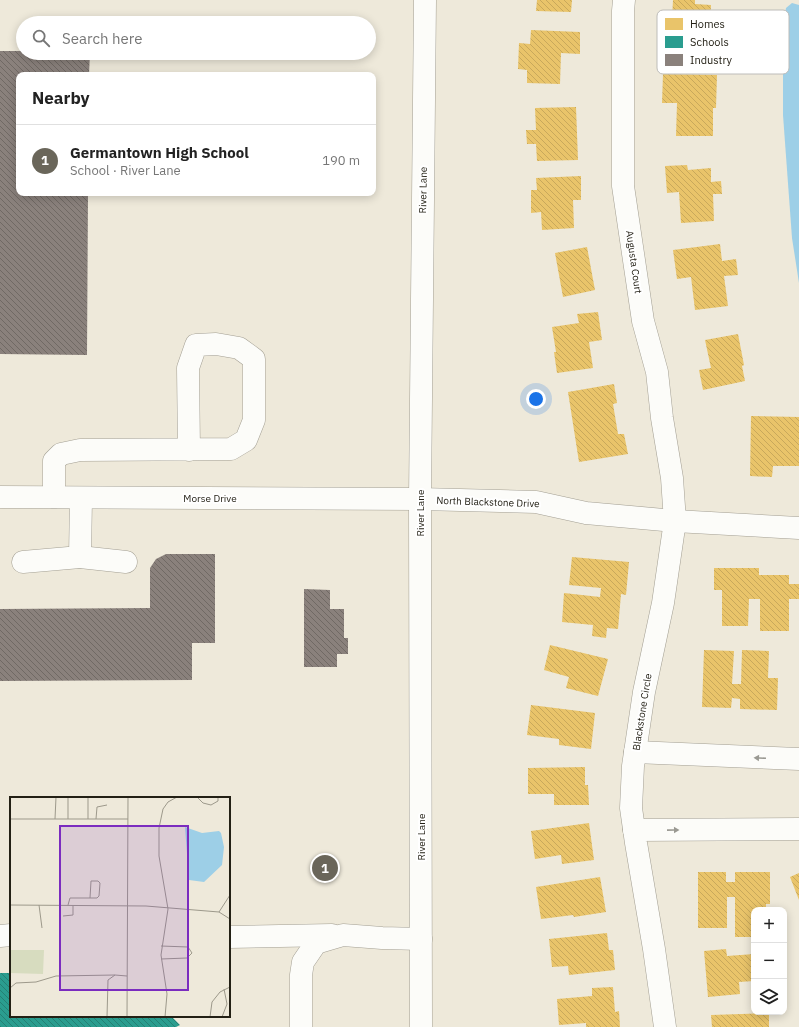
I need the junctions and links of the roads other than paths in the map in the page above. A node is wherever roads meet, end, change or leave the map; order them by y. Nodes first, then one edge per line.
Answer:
1 (425, 0) edge
2 (624, 0) edge
3 (189, 450) junction
4 (0, 497) edge
5 (54, 498) junction
6 (81, 498) junction
7 (420, 499) junction
8 (675, 521) junction
9 (799, 528) edge
10 (80, 557) junction
11 (22, 562) dead end
12 (126, 562) dead end
13 (635, 752) junction
14 (799, 760) edge
15 (799, 829) edge
16 (634, 830) junction
17 (10, 935) edge
18 (343, 935) junction
19 (0, 936) edge
20 (230, 936) edge
21 (421, 939) junction
22 (300, 1027) edge
23 (421, 1027) edge
24 (665, 1027) edge

1 - 7 street, River Lane
2 - 8 street, Augusta Court
3 - 3 street
3 - 5 street
4 - 5 street, Morse Drive
5 - 6 street, Morse Drive
6 - 7 street, Morse Drive
6 - 10 street
7 - 8 street, North Blackstone Drive
7 - 21 street, River Lane
8 - 9 street
8 - 13 street, Blackstone Circle
10 - 11 street
10 - 12 street
14 -> 13 street
13 - 16 street, Blackstone Circle
16 -> 15 street
16 - 24 street, Blackstone Circle
17 - 19 street
18 - 20 street
18 - 21 street
18 - 22 street
21 - 23 street, River Lane

